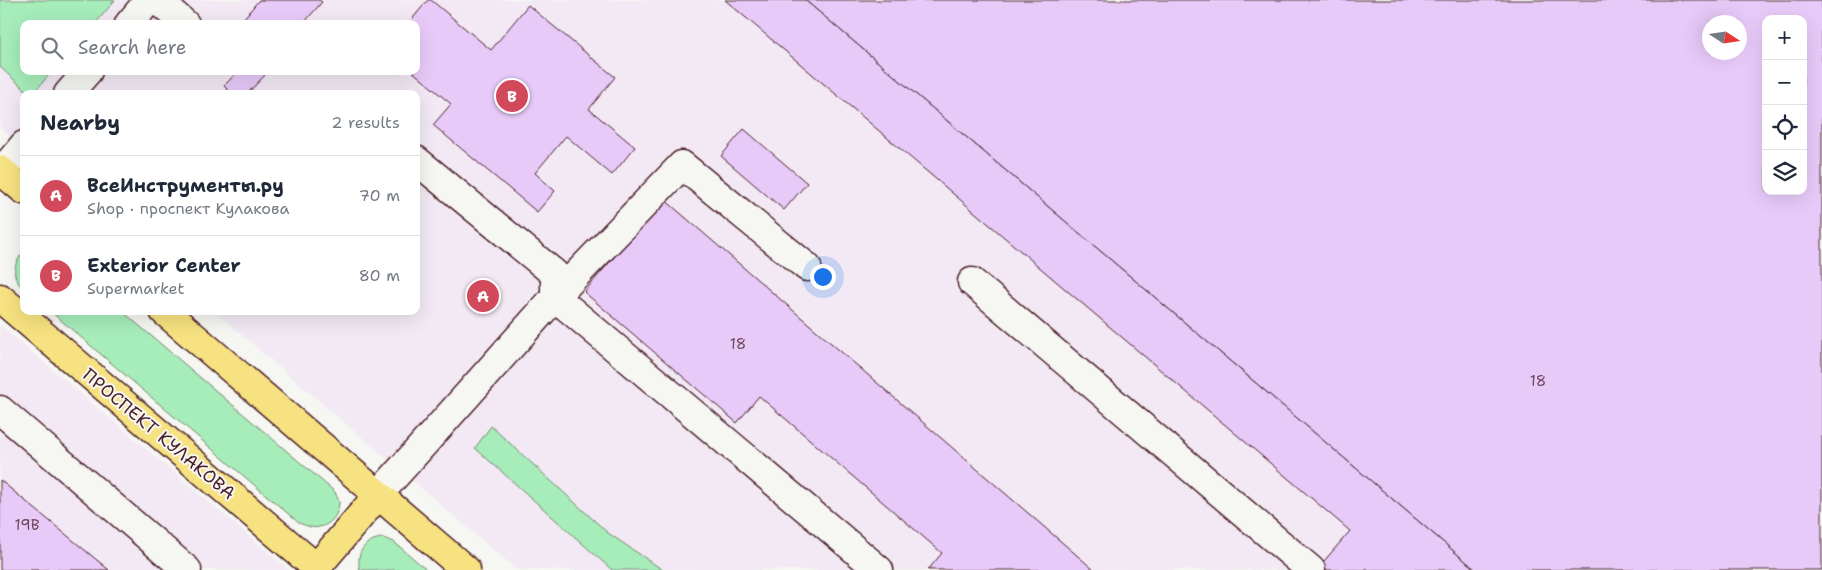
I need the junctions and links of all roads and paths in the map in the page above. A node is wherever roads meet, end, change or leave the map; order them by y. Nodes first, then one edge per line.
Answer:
1 (149, 0) edge
2 (157, 0) edge
3 (132, 20) edge
4 (180, 20) edge
5 (85, 75) edge
6 (71, 90) edge
7 (20, 150) edge
8 (420, 163) edge
9 (1, 171) edge
10 (20, 187) edge
11 (807, 267) dead end
12 (972, 282) dead end
13 (555, 297) junction
14 (0, 298) edge
15 (169, 315) edge
16 (0, 410) edge
17 (378, 495) junction
18 (317, 569) edge
19 (187, 570) edge
20 (466, 570) edge
21 (879, 570) edge
22 (1311, 570) edge

1 - 3 street
2 - 4 street
5 - 6 street
7 - 9 street
8 - 13 street
9 - 10 main road
11 - 13 street
12 - 22 street
13 - 17 street
13 - 21 street
14 - 18 main road, ПРОСПЕКТ КУЛАКОВА
15 - 17 main road
16 - 19 street
17 - 18 main road
17 - 20 main road

